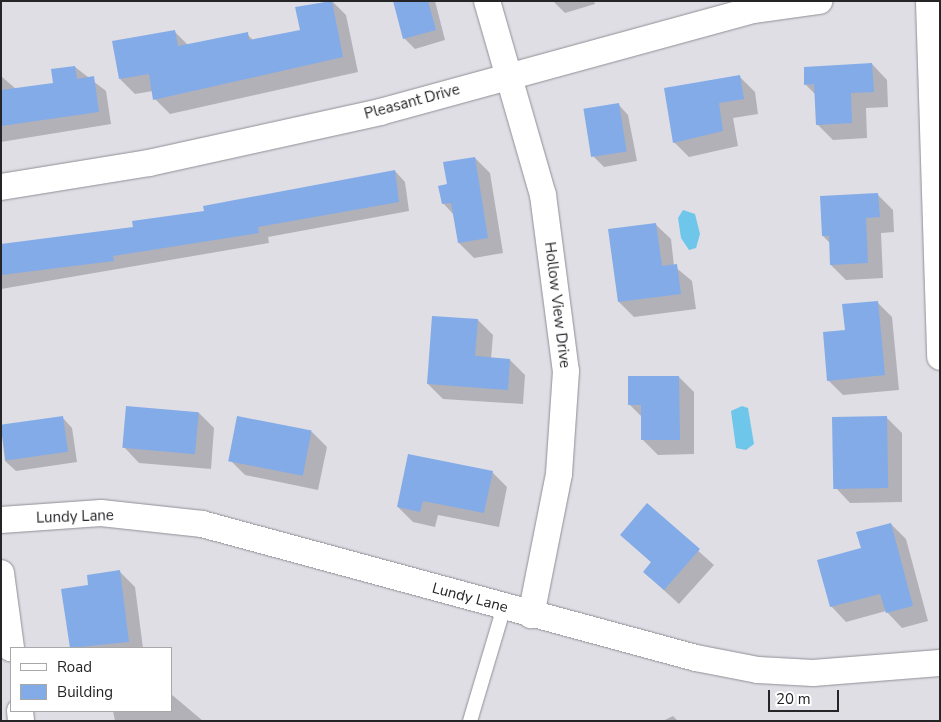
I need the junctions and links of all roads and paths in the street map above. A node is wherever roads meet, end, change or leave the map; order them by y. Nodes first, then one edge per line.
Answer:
1 (487, 1) edge
2 (819, 1) edge
3 (929, 1) edge
4 (510, 75) junction
5 (1, 187) edge
6 (940, 357) edge
7 (1, 520) edge
8 (1, 573) edge
9 (504, 607) junction
10 (531, 614) junction
11 (12, 647) edge
12 (940, 663) edge
13 (470, 721) edge

1 - 4 street, Hollow View Drive
2 - 4 street, Pleasant Drive
3 - 6 street
4 - 5 street, Pleasant Drive
4 - 10 street, Hollow View Drive
7 - 9 street, Lundy Lane
8 - 11 street
9 - 10 street, Lundy Lane
9 - 13 lane
10 - 12 street, Lundy Lane

